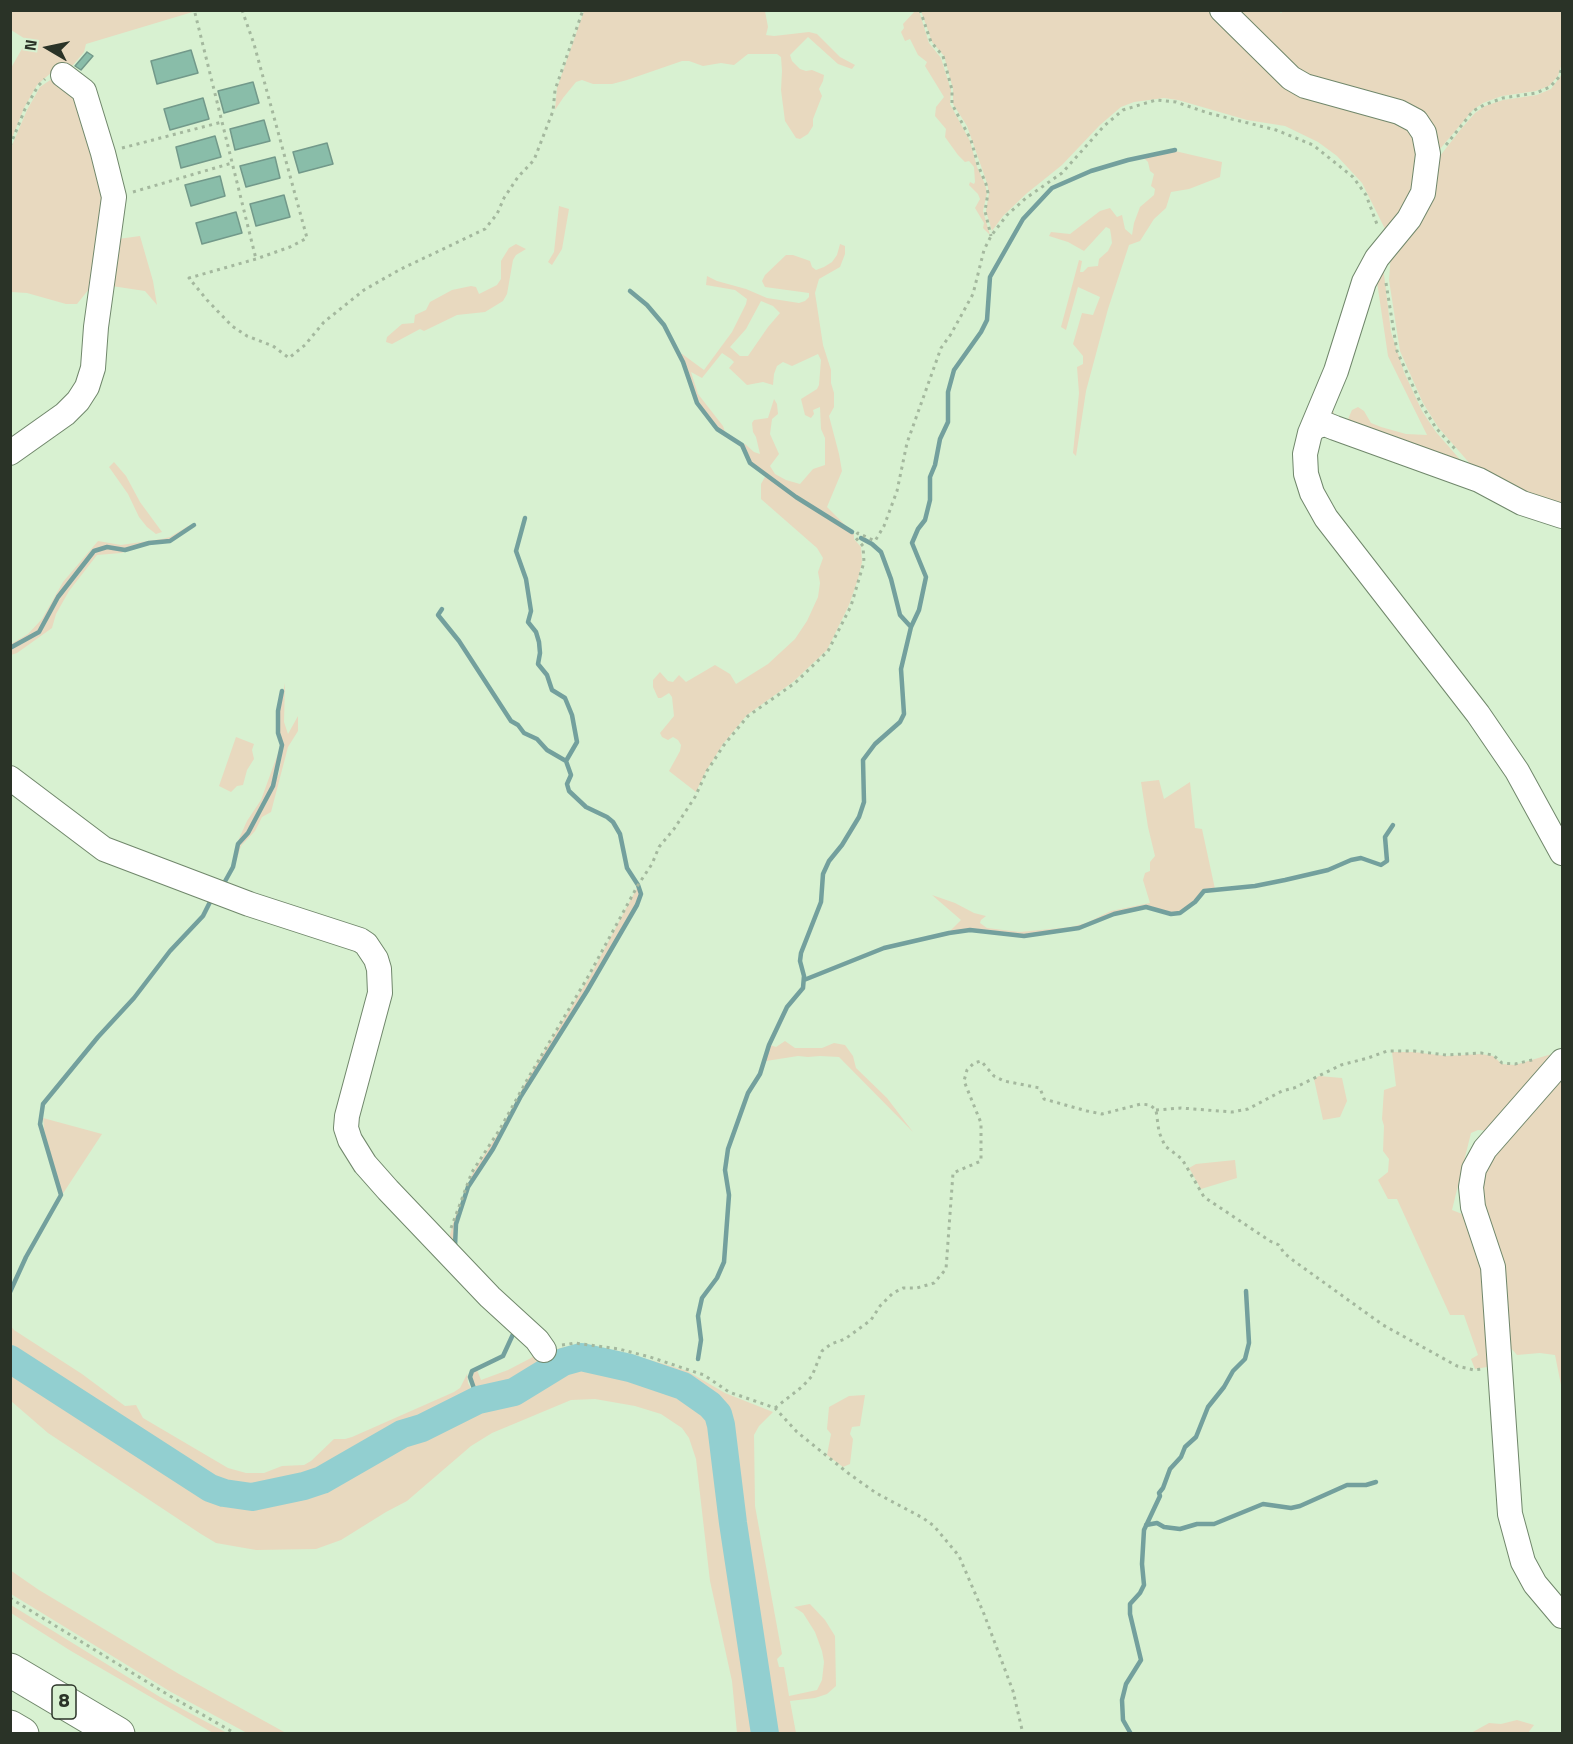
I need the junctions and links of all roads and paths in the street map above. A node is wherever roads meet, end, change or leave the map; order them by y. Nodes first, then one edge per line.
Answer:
1 (242, 10) edge
2 (583, 10) edge
3 (920, 10) edge
4 (1222, 10) edge
5 (195, 13) dead end
6 (1563, 67) edge
7 (63, 75) joint
8 (222, 122) junction
9 (10, 146) edge
10 (103, 153) junction
11 (232, 163) junction
12 (1426, 170) junction
13 (114, 197) junction
14 (992, 236) junction
15 (1386, 248) junction
16 (256, 259) junction
17 (1310, 433) junction
18 (1457, 452) dead end
19 (10, 453) edge
20 (1563, 516) edge
21 (10, 778) edge
22 (1563, 853) edge
23 (1552, 1059) edge
24 (1156, 1110) junction
25 (450, 1254) junction
26 (544, 1350) joint
27 (1498, 1367) junction
28 (775, 1408) junction
29 (10, 1598) edge
30 (1563, 1616) edge
31 (10, 1670) edge
32 (10, 1727) edge
33 (22, 1734) edge
34 (118, 1734) edge
35 (236, 1734) edge
36 (1023, 1734) edge

1 - 16 path
2 - 16 path
3 - 14 path
4 - 12 street
5 - 8 path
6 - 12 path
7 - 9 path
7 - 10 street
8 - 10 path
8 - 11 path
10 - 13 street
11 - 13 path
11 - 16 path
12 - 15 street
13 - 19 street
14 - 15 path
14 - 25 path
15 - 17 street
15 - 18 path
17 - 20 street
17 - 22 street
21 - 25 street
23 - 24 path
23 - 27 street
24 - 27 path
24 - 28 path
25 - 26 street
26 - 28 path
27 - 30 street
28 - 36 path
29 - 35 path
31 - 34 highway, 8
32 - 33 highway

